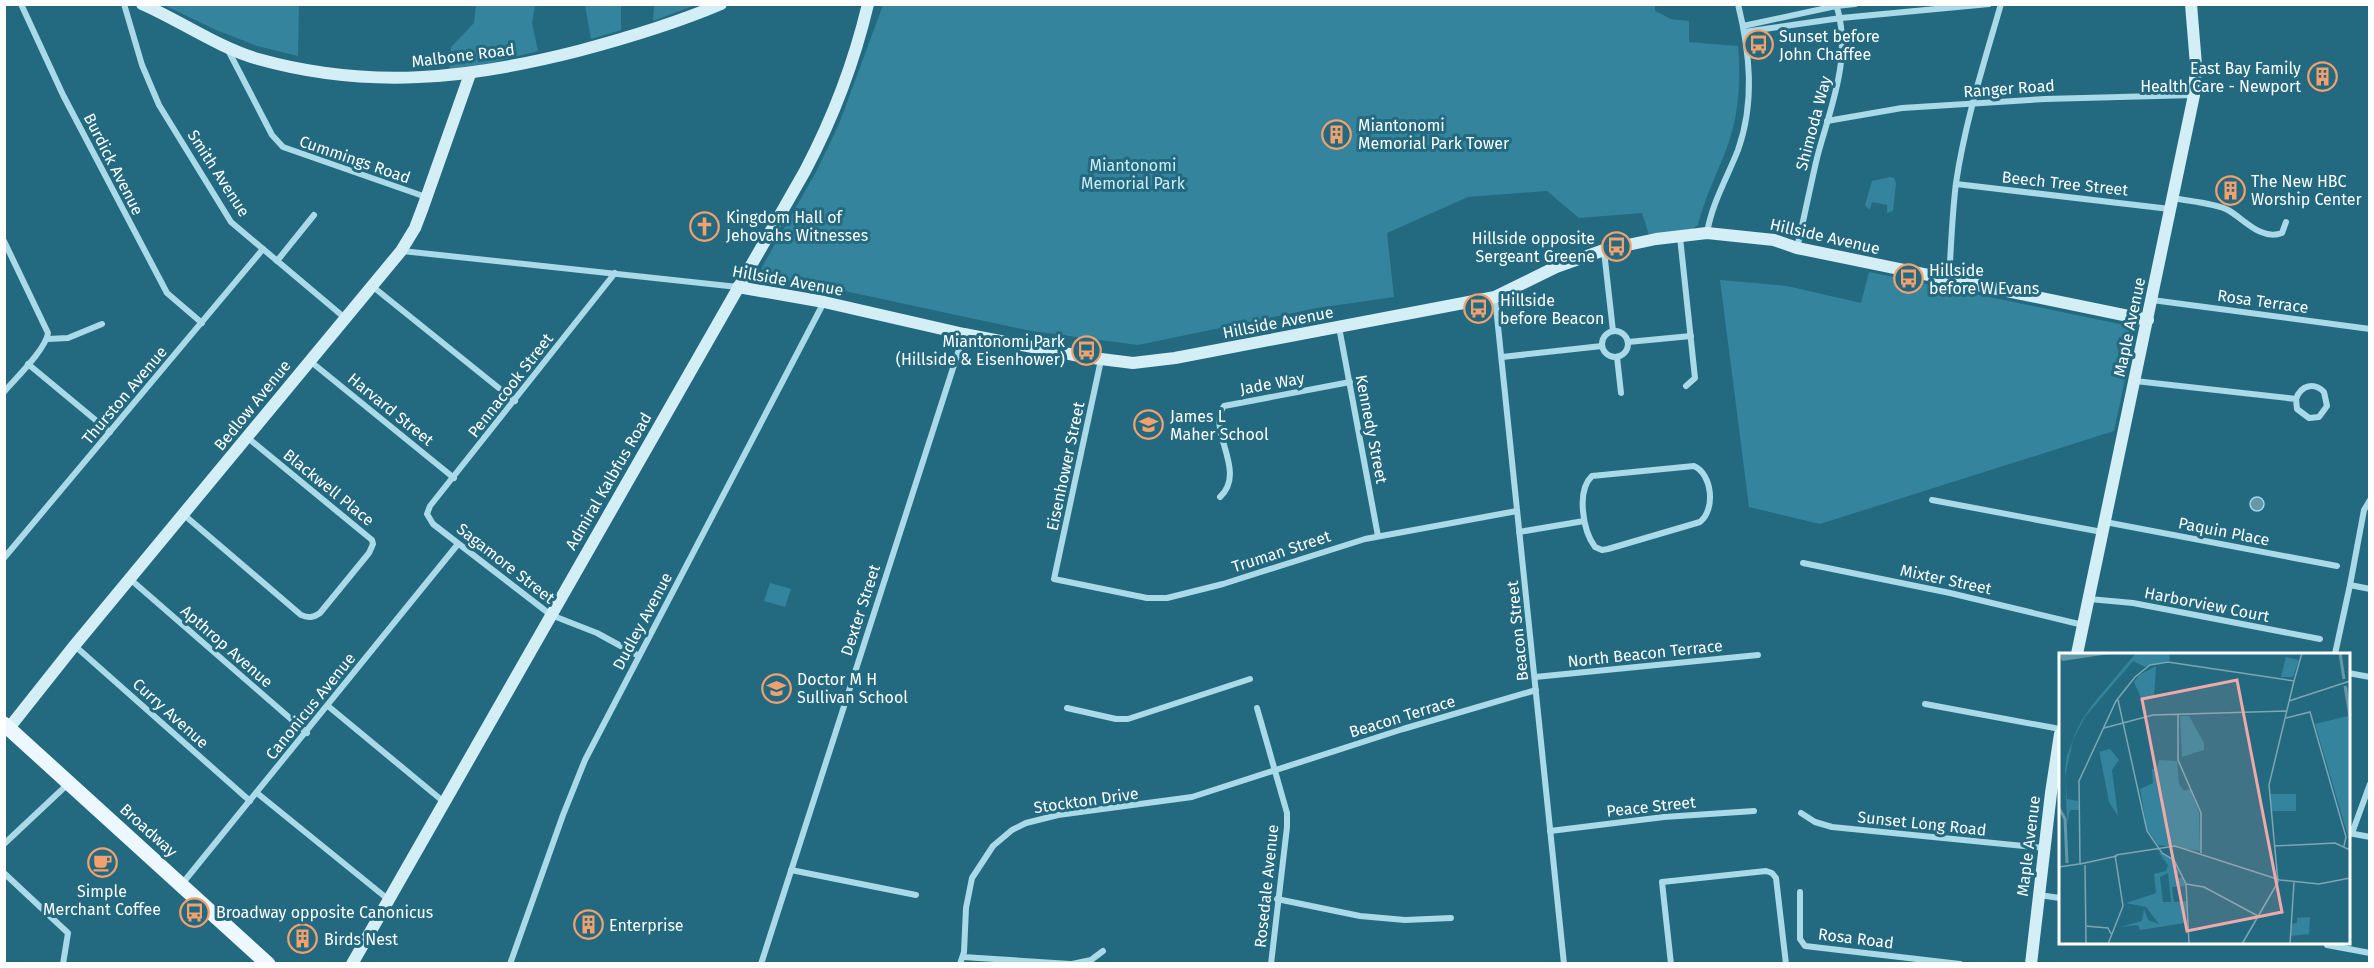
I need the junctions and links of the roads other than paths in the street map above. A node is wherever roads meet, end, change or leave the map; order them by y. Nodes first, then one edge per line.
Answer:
1 (21, 4) edge
2 (124, 4) edge
3 (142, 4) edge
4 (721, 4) edge
5 (868, 4) edge
6 (1738, 4) edge
7 (1855, 4) edge
8 (1989, 4) edge
9 (2001, 4) edge
10 (2191, 4) edge
11 (1836, 5) edge
12 (1841, 18) junction
13 (1744, 29) junction
14 (226, 47) junction
15 (470, 74) junction
16 (2194, 95) junction
17 (1972, 104) junction
18 (1827, 121) junction
19 (1956, 184) junction
20 (427, 197) junction
21 (2172, 204) junction
22 (314, 215) dead end
23 (2286, 222) dead end
24 (1707, 232) junction
25 (1680, 237) junction
26 (4, 241) edge
27 (1797, 248) junction
28 (263, 249) junction
29 (1604, 250) junction
30 (401, 251) junction
31 (277, 261) junction
32 (615, 273) junction
33 (1949, 280) junction
34 (372, 286) junction
35 (738, 287) junction
36 (1495, 297) junction
37 (2152, 300) junction
38 (824, 302) junction
39 (345, 318) junction
40 (2148, 320) junction
41 (202, 323) junction
42 (102, 324) dead end
43 (1339, 327) junction
44 (2370, 329) edge
45 (1613, 331) junction
46 (963, 334) junction
47 (1691, 336) junction
48 (48, 339) junction
49 (1628, 342) junction
50 (1602, 346) junction
51 (1502, 357) junction
52 (1617, 357) junction
53 (310, 360) junction
54 (1101, 360) junction
55 (28, 364) junction
56 (2134, 381) junction
57 (1350, 382) junction
58 (1686, 386) dead end
59 (4, 392) edge
60 (1621, 393) dead end
61 (2296, 399) junction
62 (515, 401) junction
63 (110, 432) junction
64 (248, 438) junction
65 (454, 478) junction
66 (1220, 497) dead end
67 (1932, 500) dead end
68 (2370, 500) edge
69 (1517, 511) junction
70 (183, 514) junction
71 (427, 514) joint
72 (1584, 521) junction
73 (2104, 527) junction
74 (1519, 532) junction
75 (1378, 536) junction
76 (458, 544) junction
77 (4, 558) edge
78 (1803, 563) dead end
79 (2337, 566) dead end
80 (130, 579) junction
81 (1054, 579) joint
82 (2350, 585) junction
83 (2370, 589) edge
84 (2088, 598) junction
85 (551, 615) junction
86 (2083, 625) junction
87 (2320, 639) dead end
88 (74, 646) junction
89 (2077, 653) edge
90 (2335, 653) edge
91 (1758, 655) dead end
92 (639, 656) junction
93 (2350, 674) edge
94 (1535, 677) junction
95 (2370, 677) edge
96 (1250, 679) dead end
97 (1536, 690) junction
98 (1925, 704) dead end
99 (328, 706) junction
100 (1067, 708) dead end
101 (1257, 708) dead end
102 (7, 726) edge
103 (2059, 729) edge
104 (307, 733) junction
105 (2059, 756) edge
106 (1276, 772) junction
107 (2057, 779) edge
108 (69, 782) junction
109 (2370, 784) edge
110 (257, 793) junction
111 (250, 801) junction
112 (444, 802) junction
113 (1754, 811) dead end
114 (1801, 813) dead end
115 (1550, 831) junction
116 (2350, 833) edge
117 (2370, 837) edge
118 (4, 844) edge
119 (2044, 848) junction
120 (791, 870) junction
121 (4, 873) edge
122 (183, 884) junction
123 (1800, 892) dead end
124 (2039, 895) junction
125 (916, 896) dead end
126 (2059, 898) edge
127 (1277, 899) junction
128 (389, 900) junction
129 (1451, 918) dead end
130 (2327, 945) dead end
131 (1103, 951) dead end
132 (2370, 953) edge
133 (962, 960) edge
134 (63, 963) edge
135 (268, 963) edge
136 (352, 963) edge
137 (510, 963) edge
138 (761, 963) edge
139 (1071, 963) edge
140 (1271, 963) edge
141 (1564, 963) edge
142 (1671, 963) edge
143 (1786, 963) edge
144 (1960, 963) edge
145 (2031, 963) edge

1 - 41 street, Burdick Avenue
2 - 28 street, Smith Avenue
3 - 14 street, Malbone Road
4 - 15 street, Malbone Road
5 - 35 street, Admiral Kalbfus Road
6 - 13 street
7 - 11 street
8 - 12 street
9 - 17 street
10 - 16 street, Maple Avenue
11 - 12 street, Shimoda Way
11 - 13 street
12 - 13 street
12 - 18 street, Shimoda Way
13 - 24 street
14 - 15 street, Malbone Road
14 - 20 street, Cummings Road
15 - 20 street, Bedlow Avenue
16 - 17 street, Ranger Road
16 - 21 street, Maple Avenue
17 - 18 street, Ranger Road
17 - 19 street
18 - 27 street, Shimoda Way
19 - 21 street, Beech Tree Street
19 - 33 street
20 - 30 street, Bedlow Avenue
21 - 23 street, Beech Tree Street
21 - 37 street, Maple Avenue
22 - 31 street
24 - 25 street, Hillside Avenue
24 - 27 street, Hillside Avenue
25 - 29 street, Hillside Avenue
25 - 47 street
26 - 48 street
27 - 33 street, Hillside Avenue
28 - 31 street, Smith Avenue
28 - 41 street, Thurston Avenue
29 - 36 street, Hillside Avenue
29 - 45 street
30 - 32 street, Hillside Avenue
30 - 34 street, Bedlow Avenue
31 - 39 street, Smith Avenue
32 - 35 street, Hillside Avenue
32 - 62 street, Pennacook Street
33 - 40 street, Hillside Avenue
34 - 39 street, Bedlow Avenue
34 - 62 street
35 - 38 street, Hillside Avenue
35 - 85 street, Admiral Kalbfus Road
36 - 43 street, Hillside Avenue
36 - 51 street, Beacon Street
37 - 40 street, Maple Avenue
37 - 44 street, Rosa Terrace
38 - 46 street, Hillside Avenue
38 - 92 street, Dudley Avenue
39 - 53 street, Bedlow Avenue
40 - 56 street, Maple Avenue
41 - 63 street, Thurston Avenue
42 - 48 street
43 - 54 street, Hillside Avenue
43 - 57 street, Kennedy Street
45 - 49 street
45 - 50 street
46 - 54 street, Hillside Avenue
46 - 120 street, Dexter Street
47 - 49 street
47 - 58 street
48 - 55 street
49 - 52 street
50 - 51 street
50 - 52 street
51 - 69 street, Beacon Street
52 - 60 street
53 - 64 street, Bedlow Avenue
53 - 65 street, Harvard Street
54 - 81 street, Eisenhower Street
55 - 59 street
55 - 63 street
56 - 61 street
56 - 73 street, Maple Avenue
57 - 66 street, Jade Way
57 - 75 street, Kennedy Street
61 - 61 street
62 - 65 street, Pennacook Street
63 - 77 street, Thurston Avenue
64 - 70 street, Bedlow Avenue
64 - 70 street, Blackwell Place
65 - 71 street, Pennacook Street
67 - 73 street, Paquin Place
68 - 82 street
69 - 74 street, Beacon Street
69 - 75 street, Truman Street
70 - 80 street, Bedlow Avenue
71 - 76 street, Sagamore Street
72 - 72 street
72 - 74 street
73 - 79 street, Paquin Place
73 - 84 street, Maple Avenue
74 - 94 street, Beacon Street
75 - 81 street, Truman Street
76 - 85 street, Sagamore Street
76 - 99 street, Canonicus Avenue
78 - 86 street, Mixter Street
80 - 88 street, Bedlow Avenue
80 - 104 street, Apthrop Avenue
82 - 83 street
82 - 90 street
84 - 86 street, Maple Avenue
84 - 87 street, Harborview Court
85 - 92 street, Sagamore Street
85 - 112 street, Admiral Kalbfus Road
86 - 89 street, Maple Avenue
88 - 102 street, Bedlow Avenue
88 - 111 street, Curry Avenue
91 - 94 street, North Beacon Terrace
92 - 137 street, Dudley Avenue
93 - 95 street
94 - 97 street, Beacon Street
96 - 100 street
97 - 106 street, Beacon Terrace
97 - 115 street, Beacon Street
98 - 103 street
99 - 104 street, Canonicus Avenue
99 - 112 street
101 - 106 street, Rosedale Avenue
102 - 108 main road, Broadway
104 - 110 street, Canonicus Avenue
105 - 107 street, Maple Avenue
106 - 127 street, Rosedale Avenue
106 - 133 street, Stockton Drive
107 - 119 street, Maple Avenue
108 - 118 street
108 - 122 main road, Broadway
109 - 116 street
110 - 111 street, Canonicus Avenue
110 - 128 street
111 - 122 street, Canonicus Avenue
112 - 128 street, Admiral Kalbfus Road
113 - 115 street, Peace Street
114 - 119 street, Sunset Long Road
115 - 141 street, Beacon Street
116 - 117 street
119 - 124 street, Maple Avenue
120 - 125 street
120 - 138 street, Dexter Street
121 - 134 street
122 - 135 main road, Broadway
123 - 144 street, Rosa Road
124 - 126 street
124 - 145 street, Maple Avenue
127 - 129 street
127 - 140 street, Rosedale Avenue
128 - 136 street, Admiral Kalbfus Road
130 - 132 street
131 - 139 street
133 - 139 street
142 - 143 street

